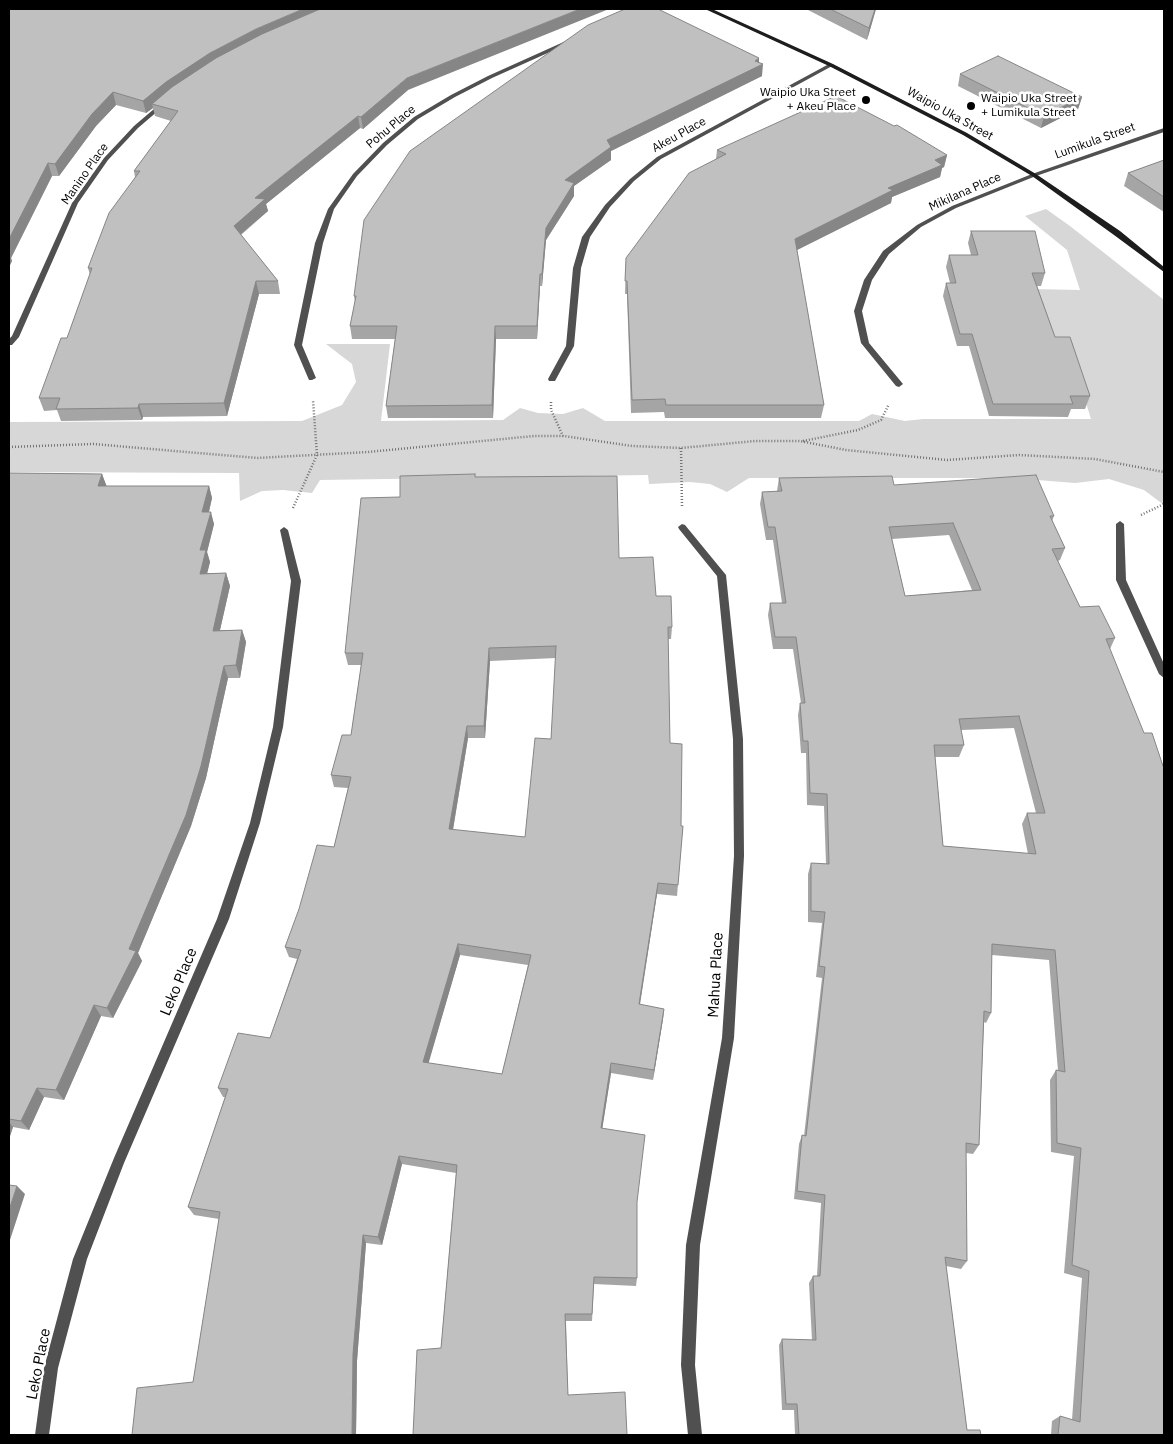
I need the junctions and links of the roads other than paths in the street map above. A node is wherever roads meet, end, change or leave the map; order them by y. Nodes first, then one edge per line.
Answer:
1 (708, 9) edge
2 (578, 38) edge
3 (831, 65) junction
4 (172, 97) edge
5 (1164, 130) edge
6 (1034, 175) junction
7 (1164, 270) edge
8 (9, 343) edge
9 (312, 378) road end
10 (552, 379) road end
11 (899, 384) road end
12 (1120, 524) dead end
13 (682, 527) road end
14 (284, 530) road end
15 (1164, 674) edge
16 (42, 1435) edge
17 (695, 1435) edge

1 - 3 street, Waipio Uka Street
2 - 9 street, Pohu Place
3 - 6 street, Waipio Uka Street
3 - 10 street, Akeu Place
4 - 8 street, Manino Place
5 - 6 street, Lumikula Street
6 - 7 street, Waipio Uka Street
6 - 11 street, Mikilana Place
12 - 15 street
13 - 17 street, Mahua Place
14 - 16 street, Leko Place

